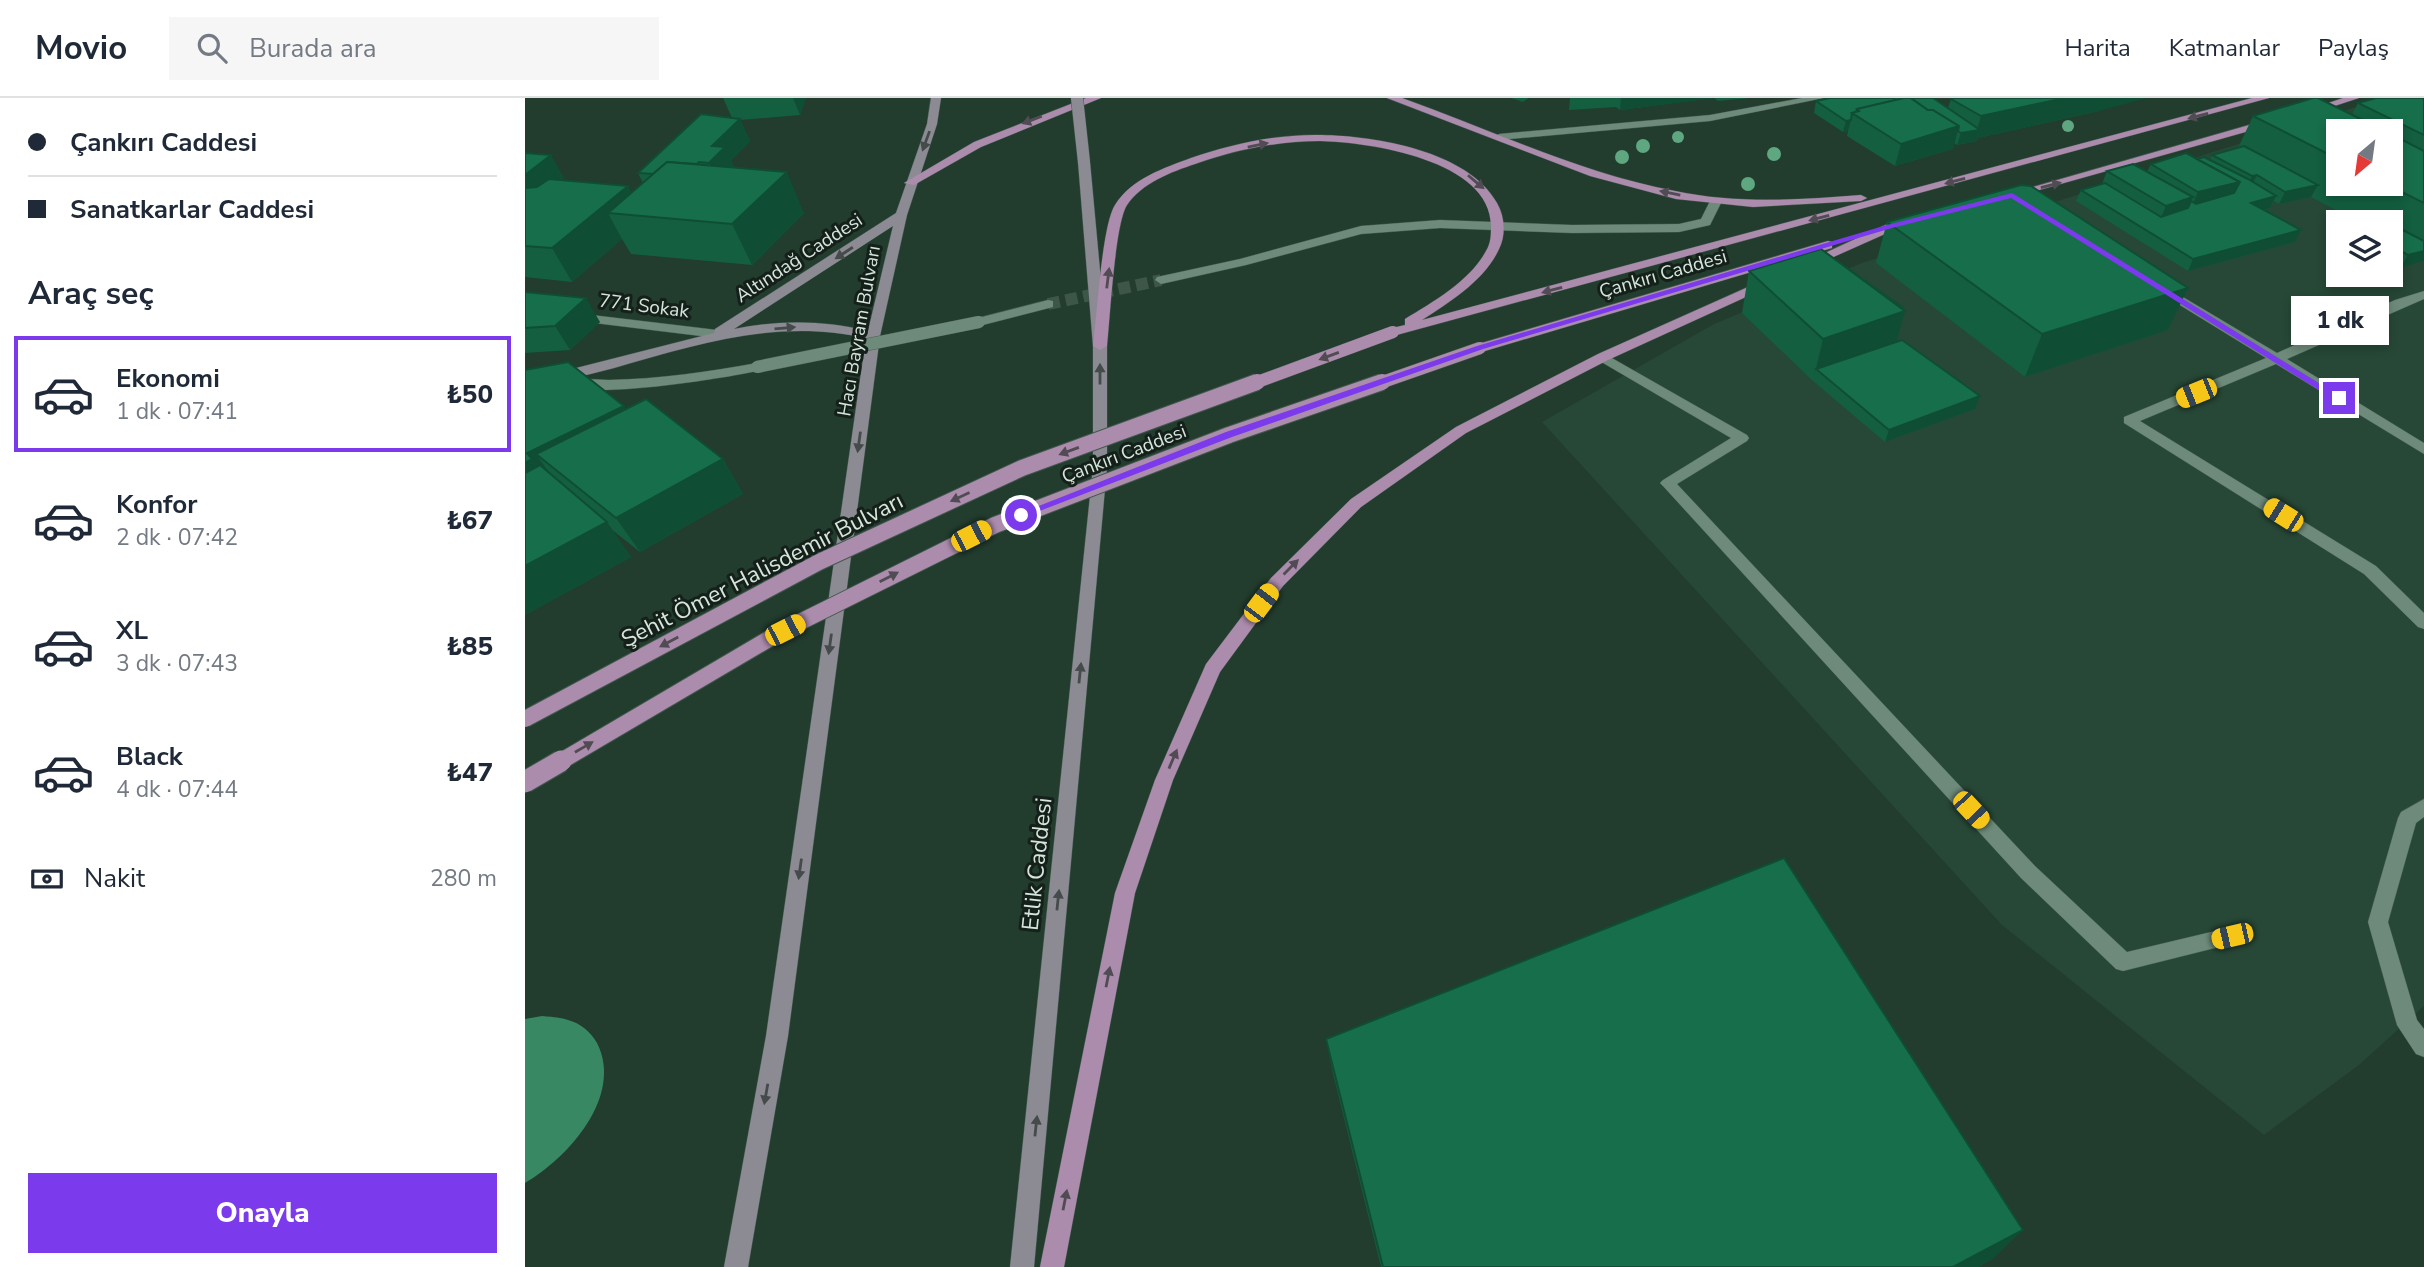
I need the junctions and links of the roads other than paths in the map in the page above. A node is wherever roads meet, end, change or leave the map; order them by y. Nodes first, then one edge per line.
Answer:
1 (936, 98) edge
2 (1077, 98) edge
3 (1096, 98) edge
4 (1379, 98) edge
5 (1392, 98) edge
6 (1819, 98) edge
7 (2264, 98) edge
8 (2354, 98) edge
9 (1420, 107) junction
10 (2302, 113) edge
11 (2276, 121) edge
12 (1499, 138) junction
13 (911, 183) junction
14 (1909, 194) junction
15 (2012, 198) edge
16 (1716, 201) junction
17 (901, 215) junction
18 (1497, 226) junction
19 (1161, 280) tunnel mouth
20 (2149, 281) edge
21 (2424, 295) edge
22 (1048, 304) tunnel mouth
23 (566, 316) edge
24 (1392, 332) junction
25 (717, 334) junction
26 (873, 336) junction
27 (1100, 346) junction
28 (1603, 357) junction
29 (2274, 359) junction
30 (530, 383) edge
31 (2424, 449) edge
32 (1022, 468) joint
33 (2424, 623) edge
34 (525, 719) edge
35 (525, 782) edge
36 (2424, 807) edge
37 (2232, 936) dead end
38 (2424, 1047) edge
39 (736, 1267) edge
40 (1022, 1267) edge
41 (1052, 1267) edge

1 -> 13 main road, Hacı Bayram Bulvarı
2 - 27 main road, bridge
3 -> 13 main road
4 - 9 main road
5 - 9 main road
6 - 12 street
7 -> 14 main road, Çankırı Caddesi
8 - 10 main road
9 - 12 main road
15 -> 11 main road
16 -> 12 main road
13 - 17 main road, Hacı Bayram Bulvarı
14 - 16 main road
14 -> 24 main road, Çankırı Caddesi
16 - 18 street
17 -> 25 main road, Altındağ Caddesi
17 - 26 main road, Hacı Bayram Bulvarı
18 - 19 street
18 - 24 main road
27 -> 18 main road
20 - 29 street
21 - 29 street
22 - 30 street, bridge
23 - 25 street, 771 Sokak
24 -> 32 main road, Çankırı Caddesi, bridge
25 -> 26 main road, Altındağ Caddesi
25 - 30 main road, Altındağ Caddesi
26 -> 39 main road, Hacı Bayram Bulvarı
40 -> 27 main road, Etlik Caddesi
35 -> 28 main road, Çankırı Caddesi, bridge
28 - 37 street
41 -> 28 main road
29 - 31 street
29 - 33 street
32 -> 34 main road, Şehit Ömer Halisdemir Bulvarı, bridge
36 - 38 street

